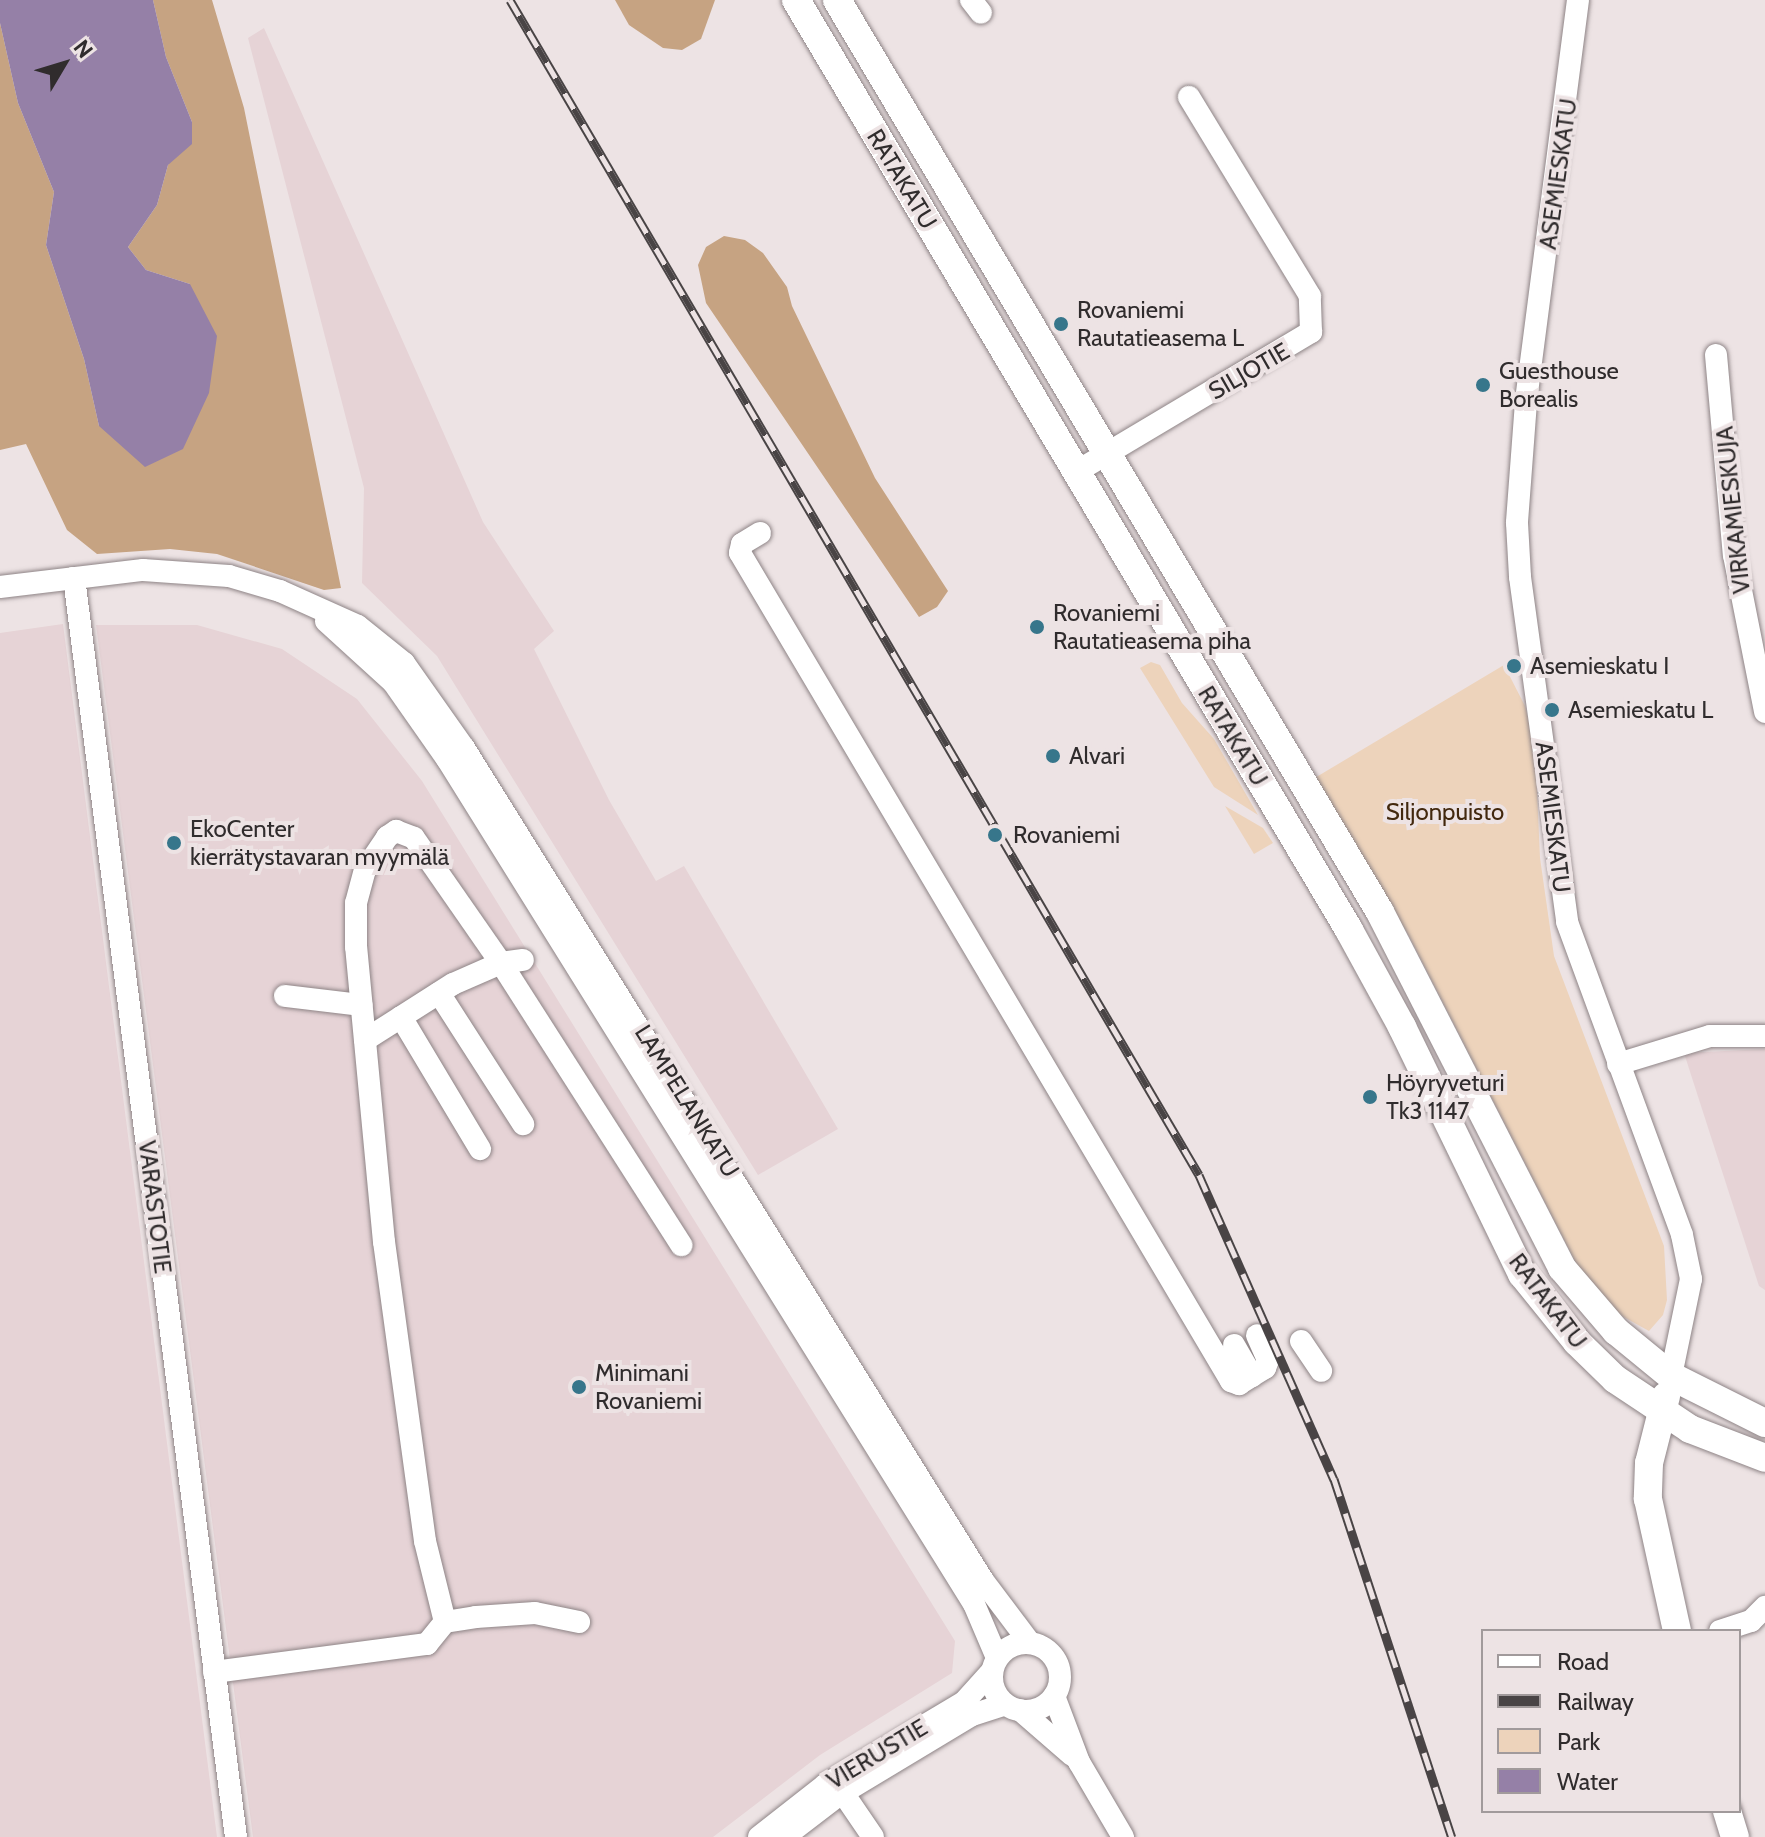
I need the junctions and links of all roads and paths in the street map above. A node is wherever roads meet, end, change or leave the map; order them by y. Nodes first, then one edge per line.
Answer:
1 (796, 0) edge
2 (837, 0) edge
3 (1578, 0) edge
4 (1189, 97) dead end
5 (1716, 355) dead end
6 (1107, 454) junction
7 (1076, 472) junction
8 (760, 533) dead end
9 (74, 578) junction
10 (0, 587) edge
11 (1191, 595) junction
12 (303, 603) junction
13 (1160, 614) junction
14 (1765, 712) edge
15 (512, 961) junction
16 (439, 993) junction
17 (285, 996) dead end
18 (361, 1005) junction
19 (401, 1017) junction
20 (1765, 1036) edge
21 (365, 1040) junction
22 (1618, 1064) junction
23 (523, 1124) dead end
24 (480, 1149) dead end
25 (681, 1245) dead end
26 (1257, 1335) dead end
27 (1301, 1341) dead end
28 (1234, 1345) dead end
29 (1321, 1371) dead end
30 (1252, 1376) junction
31 (1671, 1376) junction
32 (1661, 1412) junction
33 (1765, 1423) edge
34 (1765, 1458) edge
35 (1760, 1617) edge
36 (445, 1622) junction
37 (579, 1622) dead end
38 (1677, 1629) edge
39 (1726, 1629) edge
40 (1030, 1643) junction
41 (994, 1665) junction
42 (214, 1672) junction
43 (1054, 1696) junction
44 (1012, 1707) junction
45 (1079, 1762) junction
46 (843, 1793) junction
47 (1728, 1813) edge
48 (236, 1837) edge
49 (759, 1837) edge
50 (784, 1837) edge
51 (873, 1837) edge
52 (1123, 1837) edge
53 (1735, 1837) edge

1 - 7 main road, RATAKATU
2 - 6 main road, RATAKATU
3 - 22 street, ASEMIESKATU
4 - 6 street, SILJOTIE
5 - 14 street, VIRKAMIESKUJA
6 - 7 street, SILJOTIE
6 - 11 main road, RATAKATU
7 - 13 main road, RATAKATU
8 - 30 street
9 - 10 street, LAMPELANKATU
9 - 12 street, LAMPELANKATU
9 - 42 street, VARASTOTIE
11 - 13 street
11 - 31 main road, RATAKATU
12 - 40 street, LAMPELANKATU
12 - 41 street, LAMPELANKATU
13 - 32 main road, RATAKATU
15 - 16 street
15 - 18 street
15 - 25 street
16 - 19 street
16 - 23 street
17 - 18 street
18 - 21 street
19 - 21 street
19 - 24 street
20 - 22 street
21 - 36 street
22 - 31 street, ASEMIESKATU
26 - 30 street
27 - 29 street
28 - 30 street
31 - 32 main road
31 - 33 main road, RATAKATU
32 - 34 main road, RATAKATU
32 - 38 main road
35 - 39 street
36 - 37 street
36 - 42 street
40 - 41 street
40 - 43 street
41 - 44 street
41 - 49 street, VIERUSTIE
42 - 48 street, VARASTOTIE
43 - 44 street
43 - 45 street
44 - 45 street
44 - 46 street, VIERUSTIE
45 - 52 street
46 - 50 street, VIERUSTIE
46 - 51 street
47 - 53 main road

